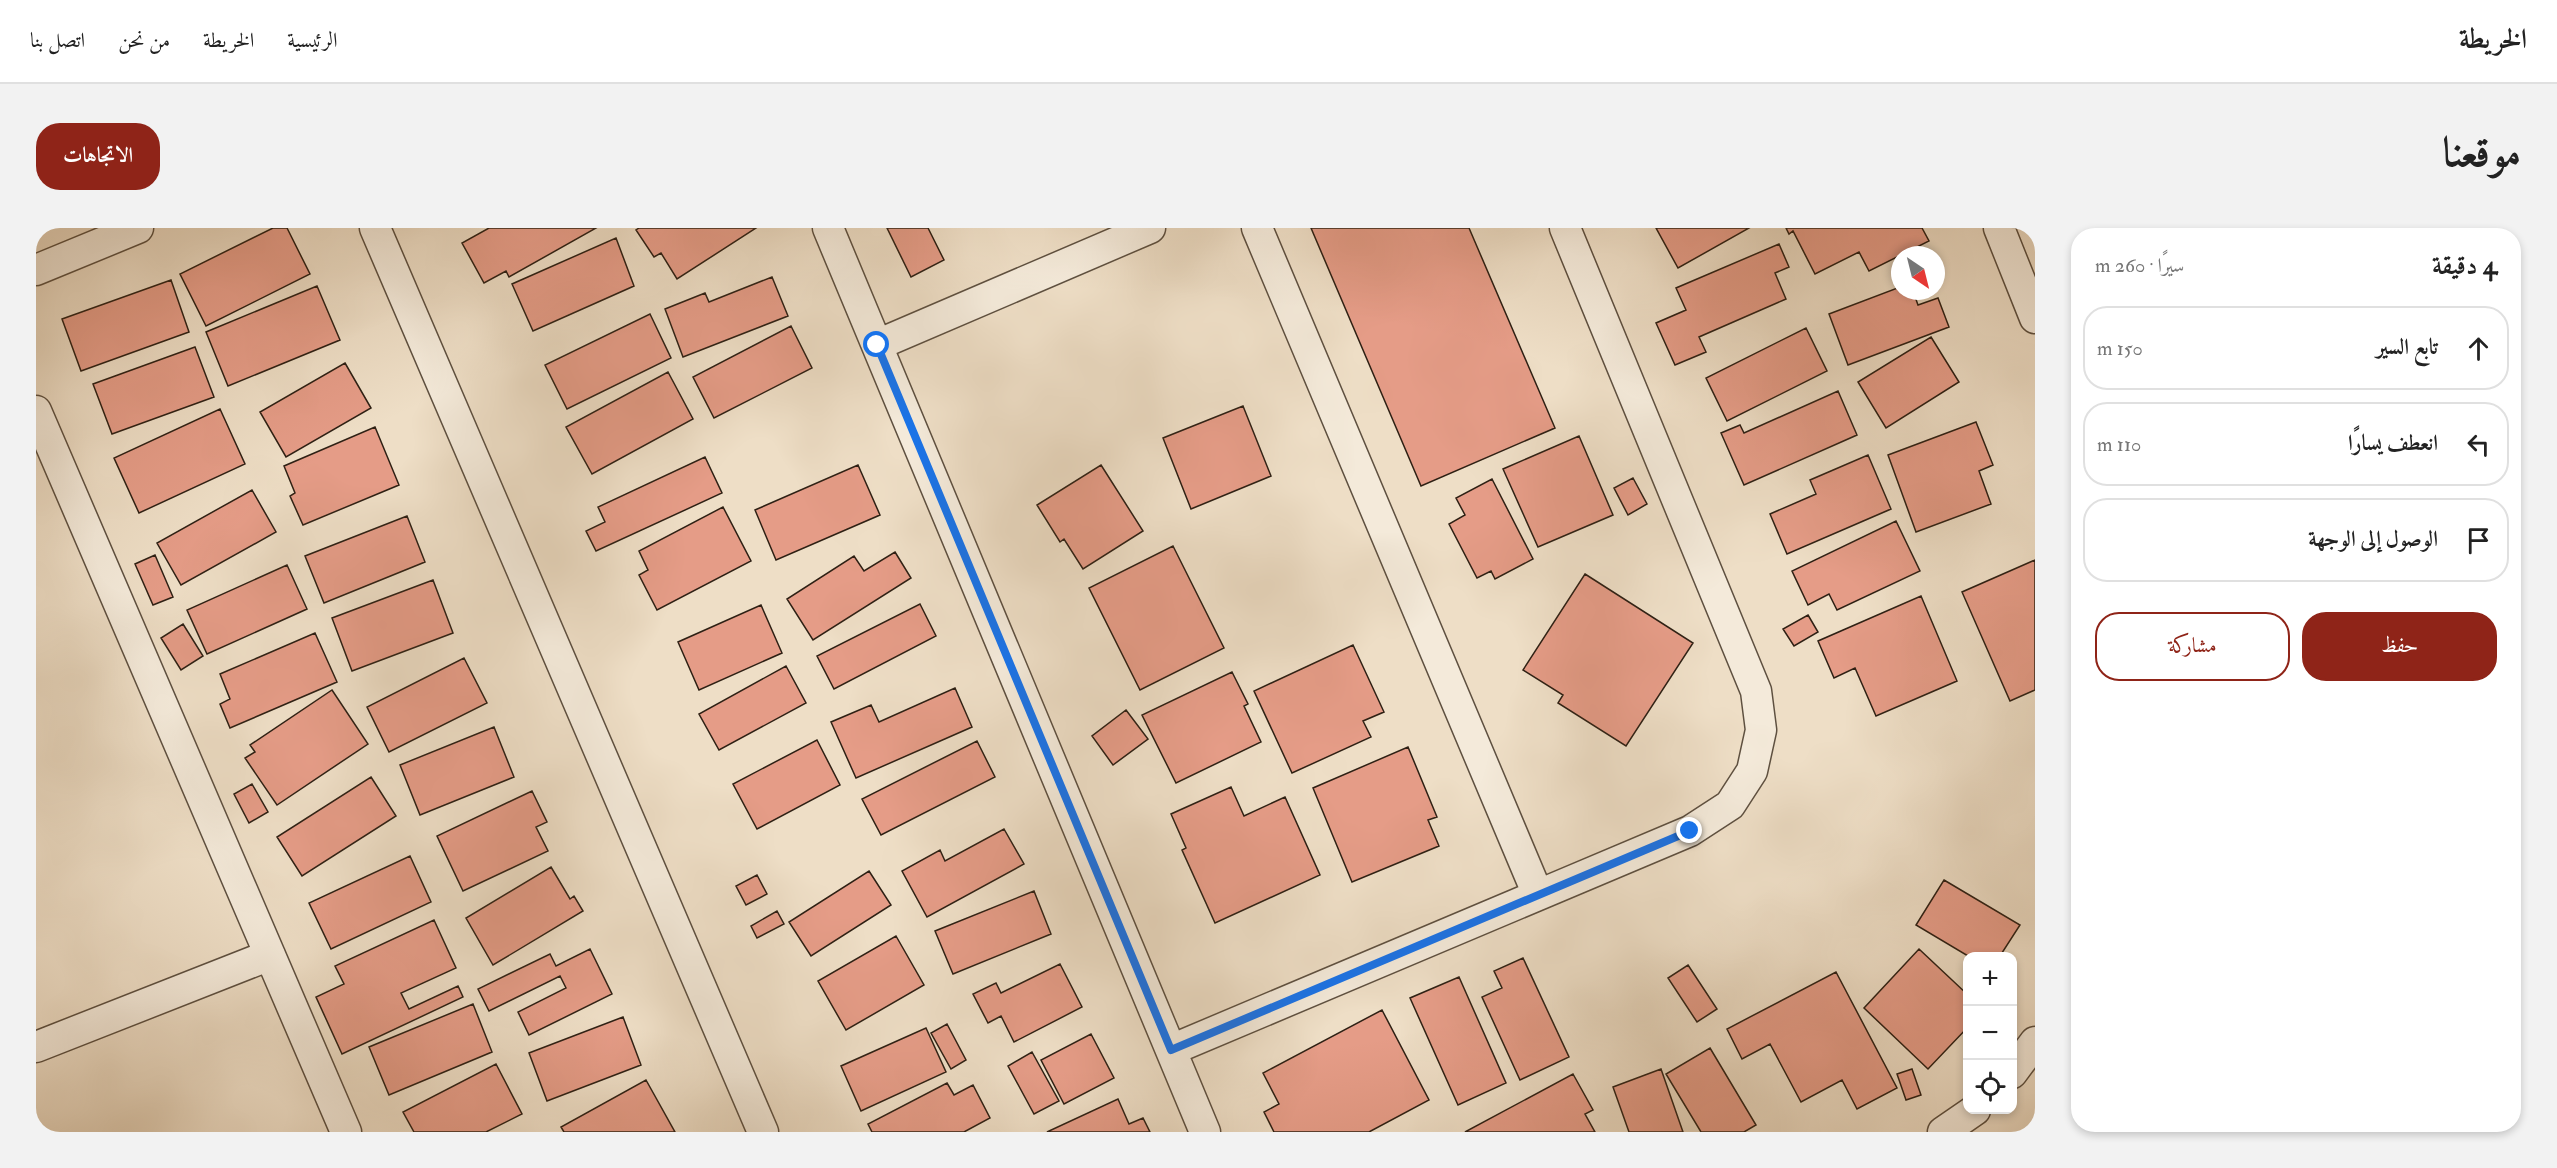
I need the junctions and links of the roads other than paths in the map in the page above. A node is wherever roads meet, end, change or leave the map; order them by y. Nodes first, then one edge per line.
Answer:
1 (138, 228) edge
2 (375, 228) edge
3 (828, 228) edge
4 (1150, 228) edge
5 (1257, 228) edge
6 (1565, 228) edge
7 (1999, 228) edge
8 (36, 270) edge
9 (2035, 318) edge
10 (877, 345) junction
11 (36, 411) edge
12 (1538, 895) junction
13 (270, 955) junction
14 (2035, 1042) edge
15 (36, 1047) edge
16 (1171, 1050) junction
17 (2017, 1067) edge
18 (1969, 1114) edge
19 (346, 1132) edge
20 (764, 1132) edge
21 (1205, 1132) edge
22 (1943, 1132) edge

1 - 8 street
2 - 20 street
3 - 10 street
4 - 10 street
5 - 12 street
6 - 12 street
7 - 9 street
10 - 16 street
11 - 13 street
12 - 16 street
13 - 15 street
13 - 19 street
14 - 17 street
16 - 21 street
18 - 22 street

